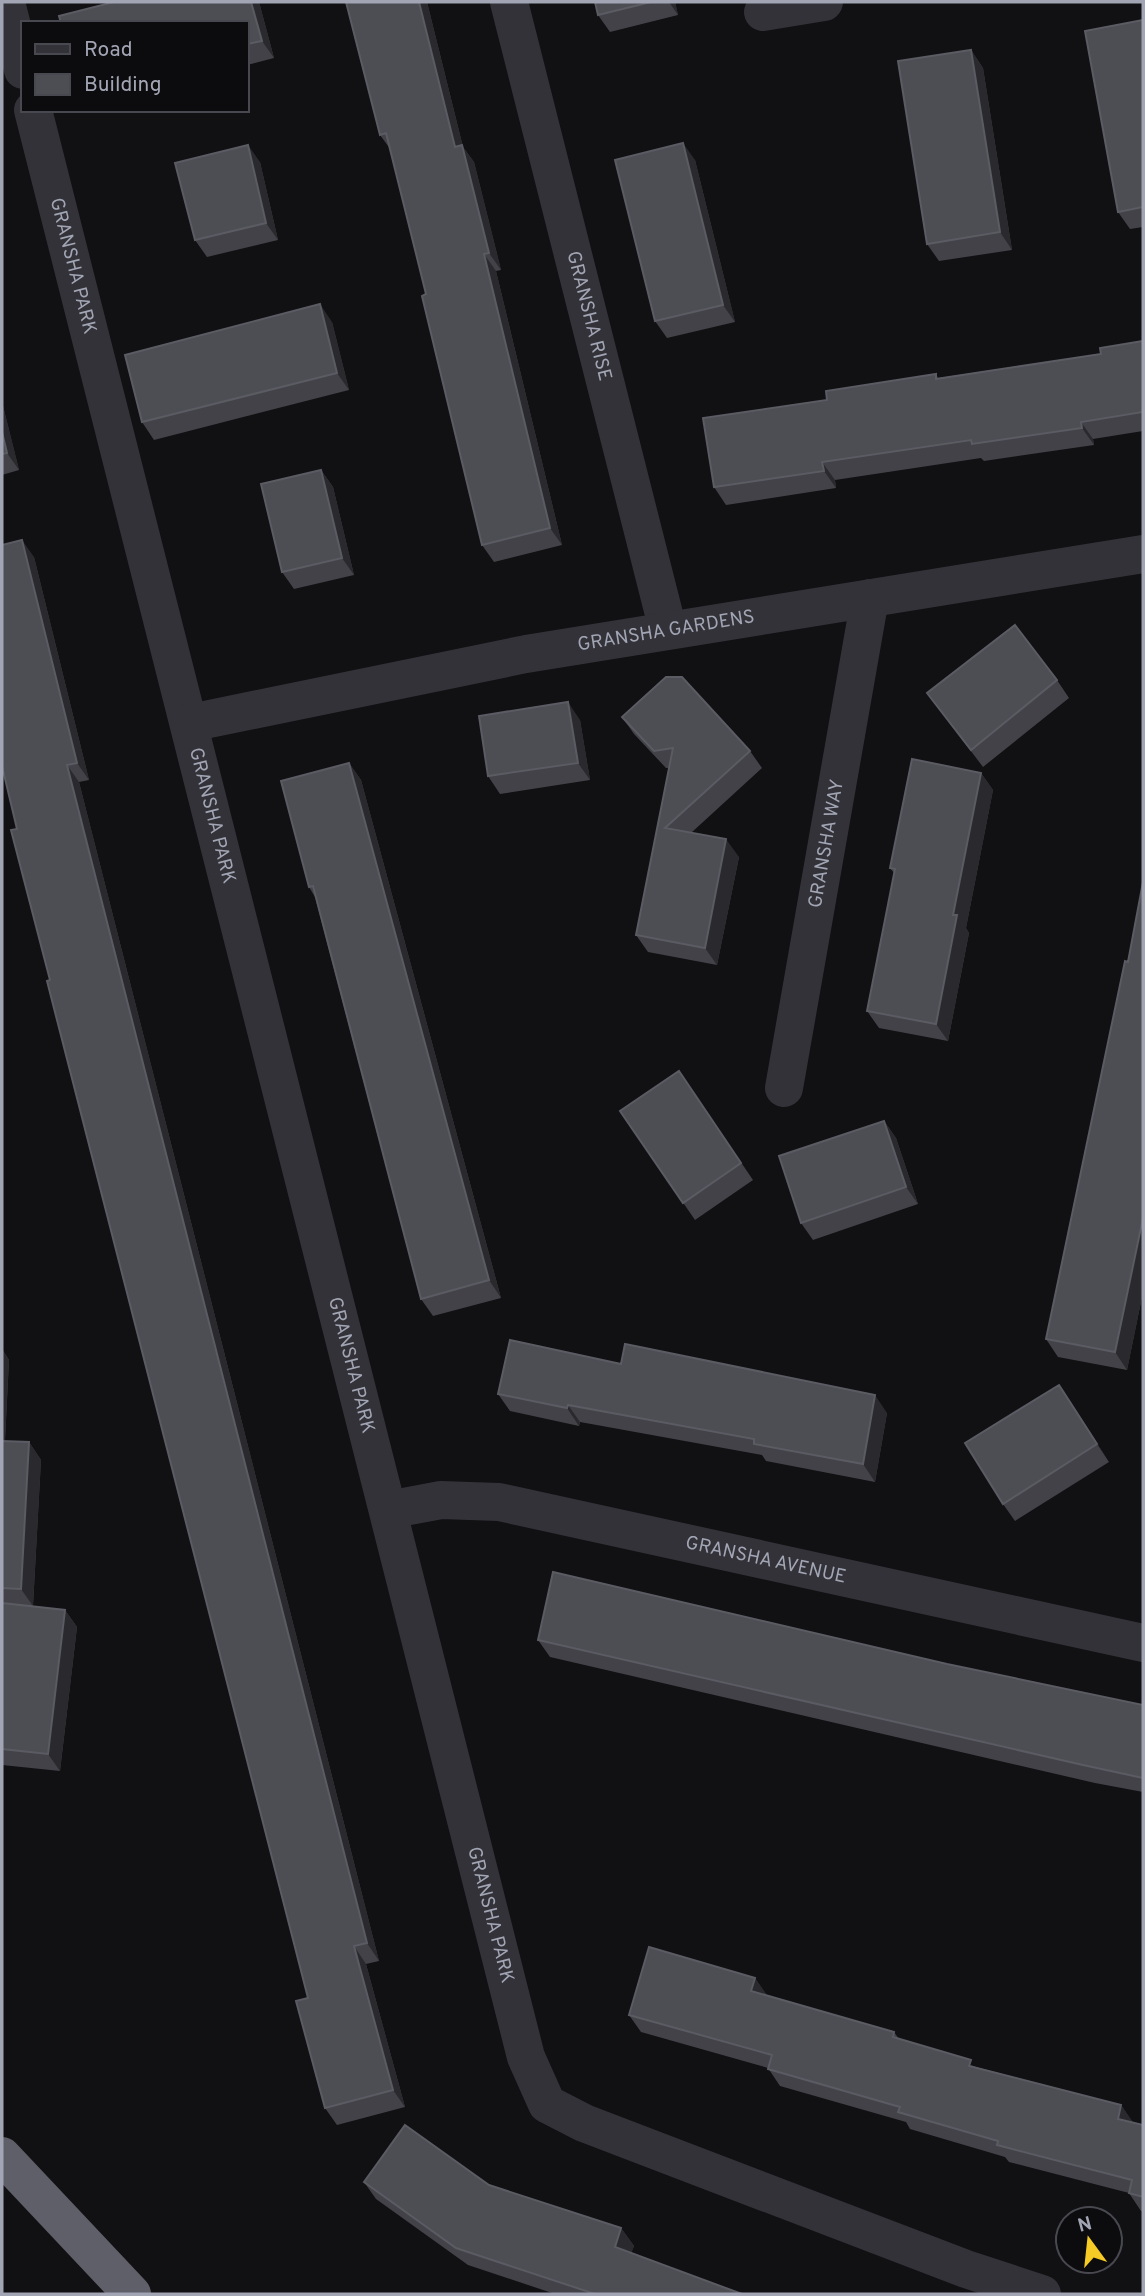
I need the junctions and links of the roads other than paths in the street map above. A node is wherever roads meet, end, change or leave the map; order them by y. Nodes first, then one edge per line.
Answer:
1 (509, 2) edge
2 (824, 2) edge
3 (2, 5) edge
4 (763, 12) dead end
5 (21, 62) edge
6 (34, 112) edge
7 (1143, 554) edge
8 (870, 598) junction
9 (668, 630) junction
10 (190, 723) junction
11 (784, 1088) dead end
12 (388, 1510) junction
13 (1143, 1643) edge
14 (2, 2156) edge
15 (132, 2294) edge
16 (1042, 2294) edge

1 - 9 street, GRANSHA RISE
2 - 4 street
3 - 5 street
6 - 10 street, GRANSHA PARK
7 - 8 street, GRANSHA GARDENS
8 - 9 street, GRANSHA GARDENS
8 - 11 street, GRANSHA WAY
9 - 10 street, GRANSHA GARDENS
10 - 12 street, GRANSHA PARK
12 - 13 street, GRANSHA AVENUE
12 - 16 street, GRANSHA PARK
14 - 15 highway

